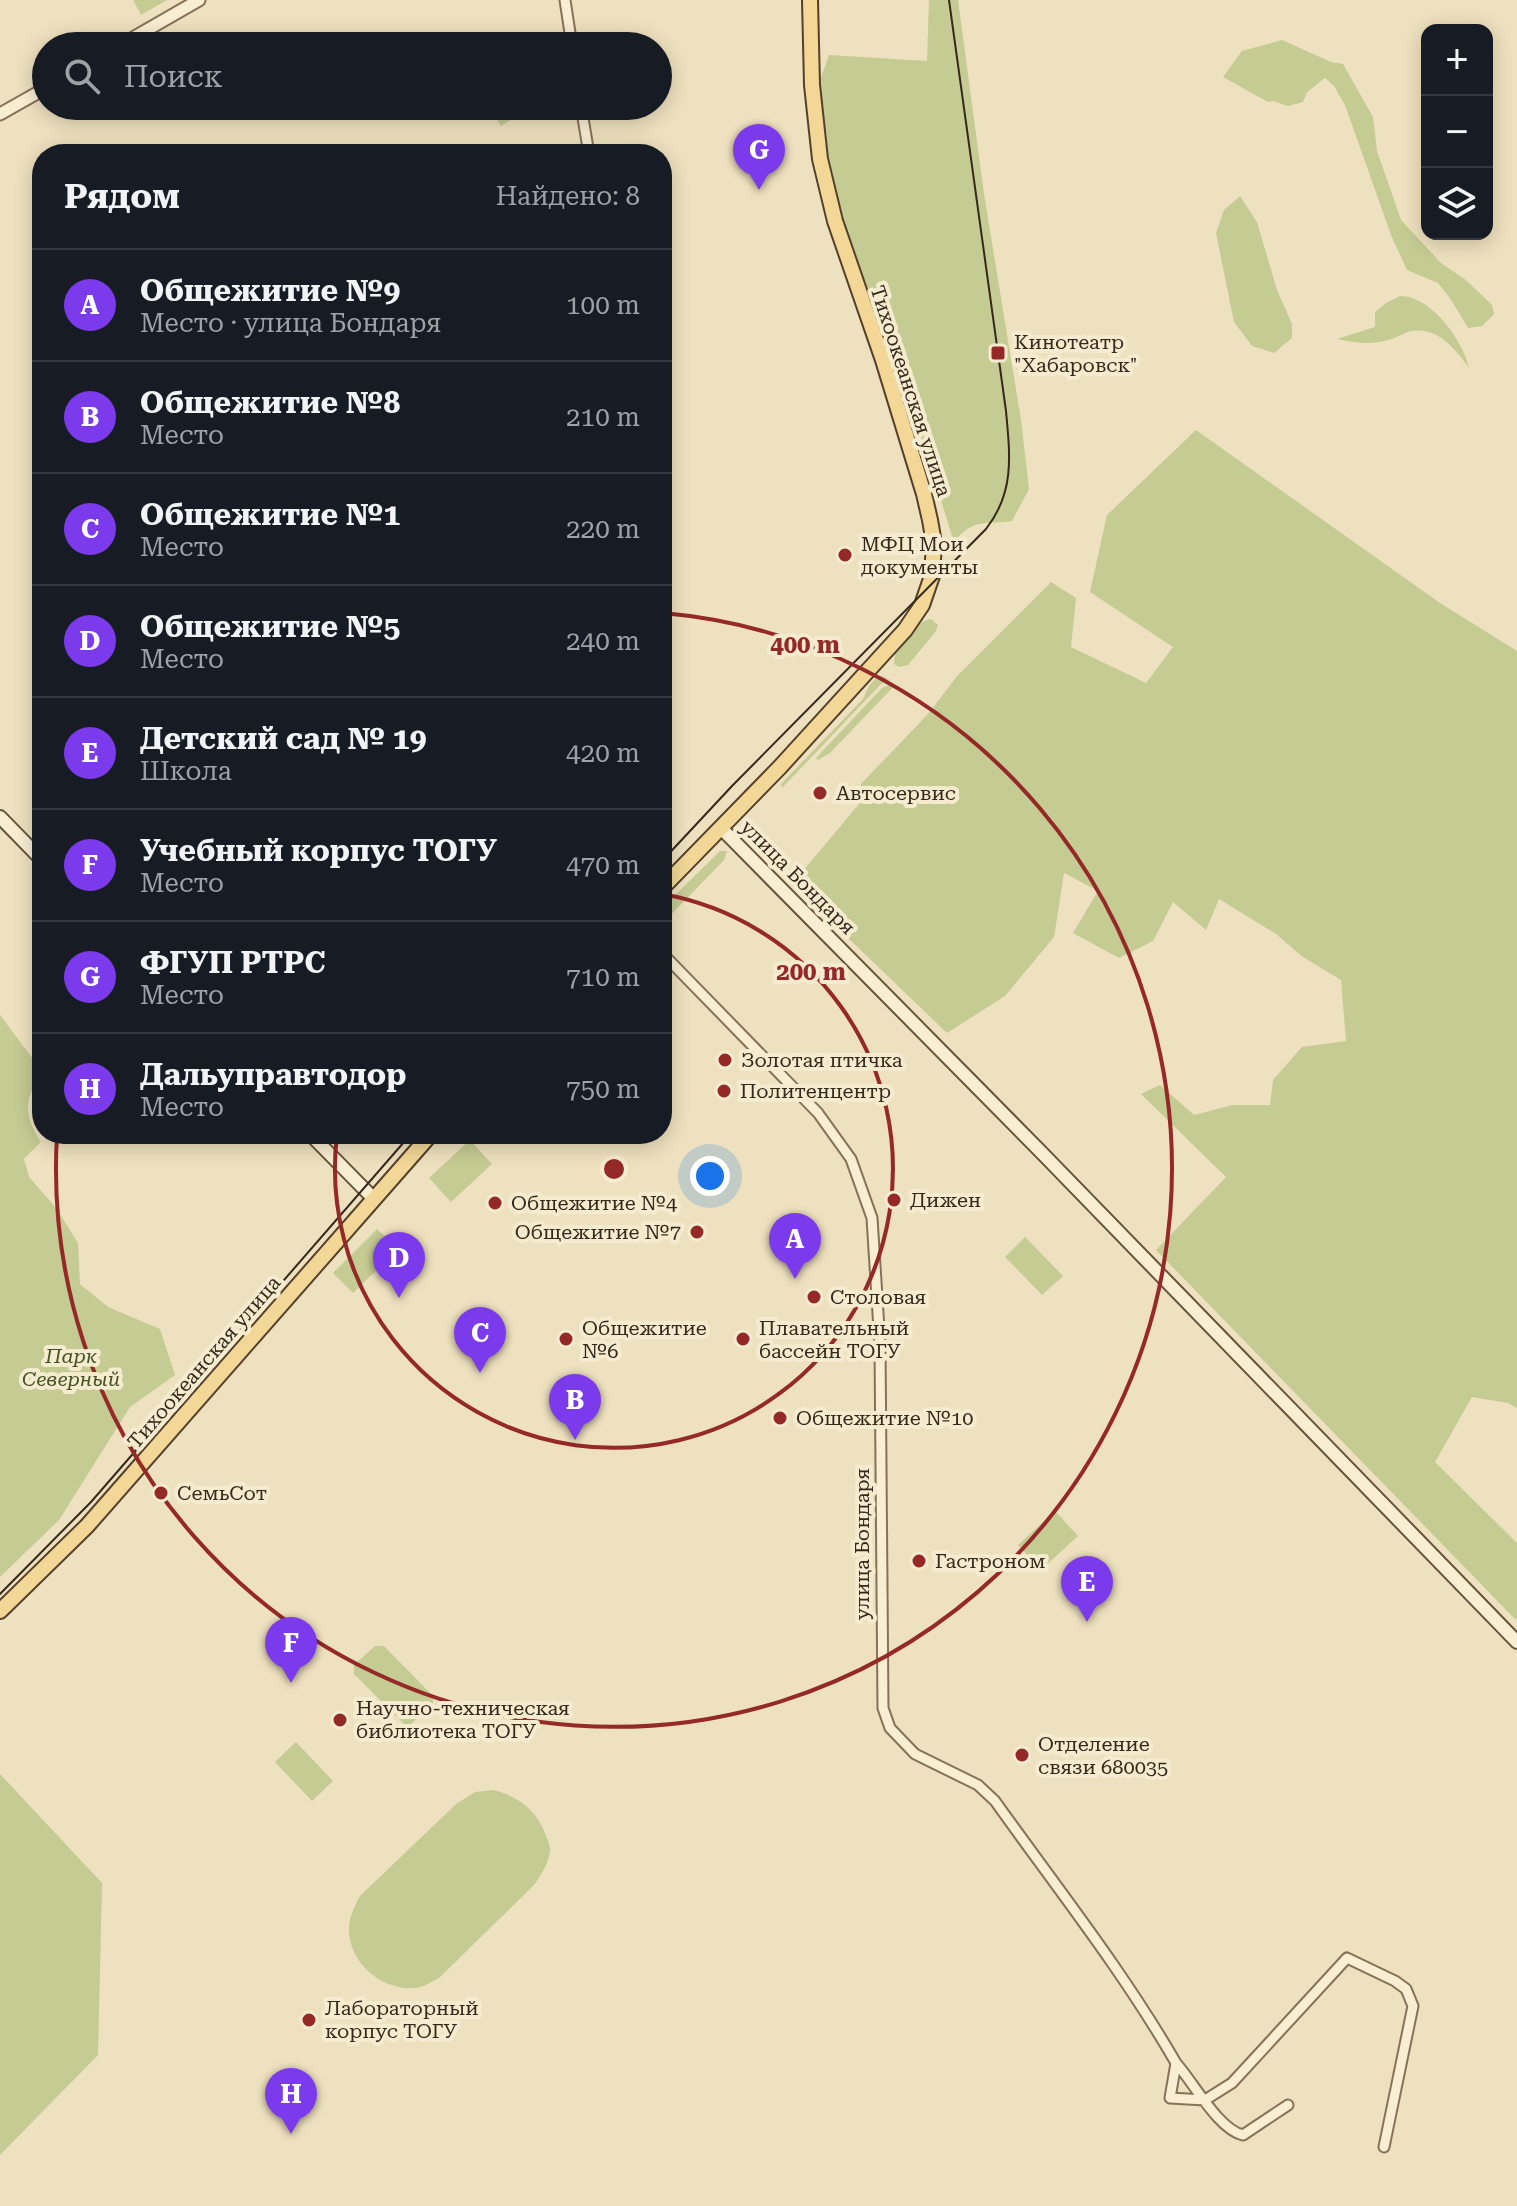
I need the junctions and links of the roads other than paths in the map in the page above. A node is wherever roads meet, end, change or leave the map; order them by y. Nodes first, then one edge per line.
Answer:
1 (199, 0) edge
2 (565, 0) edge
3 (810, 0) edge
4 (143, 32) edge
5 (570, 32) edge
6 (32, 96) edge
7 (0, 114) edge
8 (583, 120) edge
9 (587, 144) edge
10 (0, 817) edge
11 (721, 828) junction
12 (32, 850) edge
13 (672, 878) edge
14 (672, 963) edge
15 (320, 1144) edge
16 (422, 1144) edge
17 (374, 1199) junction
18 (0, 1611) edge
19 (1517, 1642) edge
20 (1176, 2063) junction
21 (1205, 2100) junction
22 (1288, 2105) dead end
23 (1384, 2147) dead end

1 - 4 street
2 - 5 street
3 - 11 main road, Тихоокеанская улица
6 - 7 street
8 - 9 street
10 - 12 main road
11 - 13 main road, Тихоокеанская улица
11 - 19 main road, улица Бондаря
14 - 20 street, улица Бондаря
15 - 17 main road
16 - 17 main road, Тихоокеанская улица
17 - 18 main road, Тихоокеанская улица
20 - 21 street, улица Бондаря
20 - 21 street
21 - 22 street, улица Бондаря
21 - 23 street

